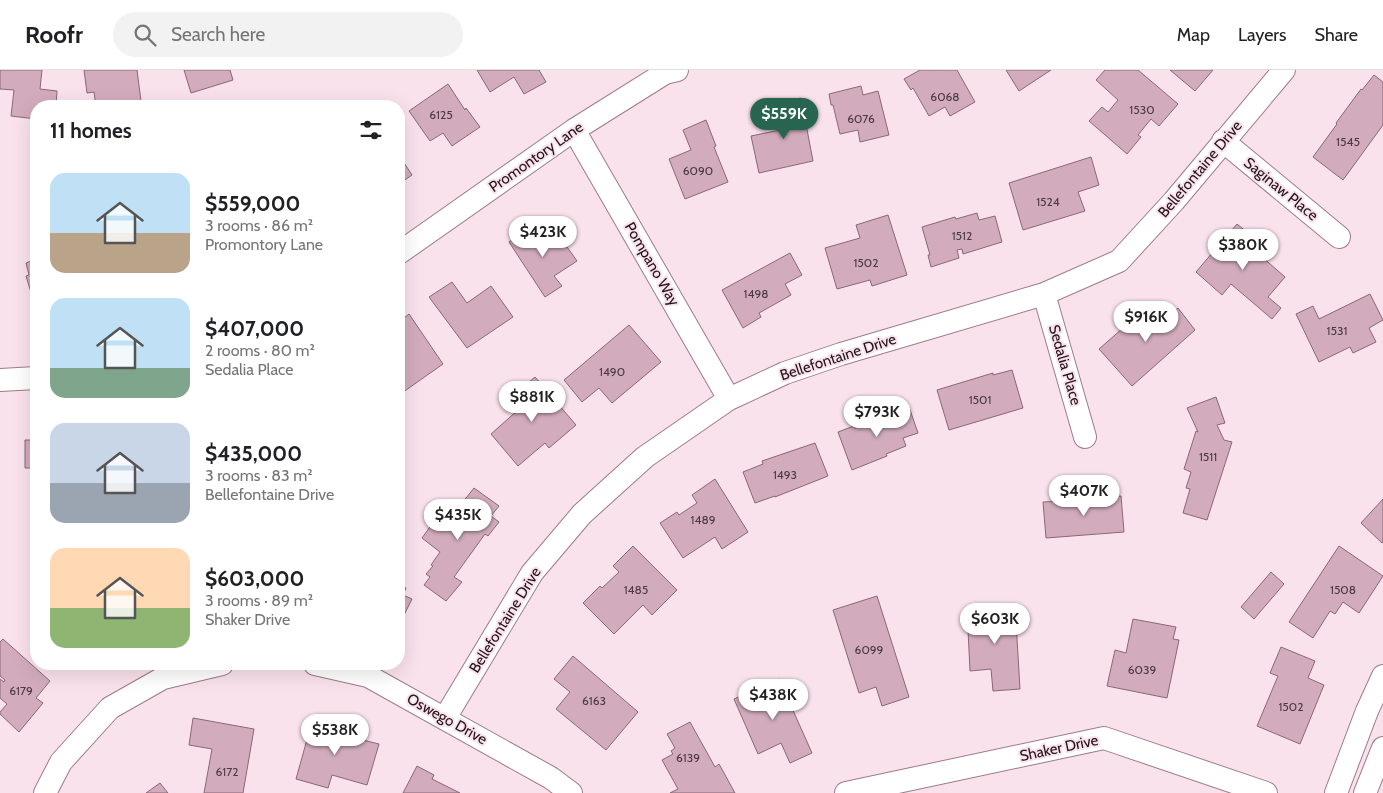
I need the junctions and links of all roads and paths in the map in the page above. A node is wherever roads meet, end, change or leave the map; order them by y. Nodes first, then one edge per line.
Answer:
1 (677, 70) edge
2 (1284, 70) edge
3 (574, 130) junction
4 (1223, 141) junction
5 (1339, 237) dead end
6 (405, 249) edge
7 (1044, 294) junction
8 (30, 378) edge
9 (0, 380) edge
10 (729, 399) junction
11 (1085, 437) dead end
12 (197, 670) edge
13 (342, 670) edge
14 (1383, 676) edge
15 (445, 718) junction
16 (1383, 748) edge
17 (45, 793) edge
18 (570, 793) edge
19 (846, 793) edge
20 (1266, 793) edge
21 (1336, 793) edge
22 (1364, 793) edge

1 - 3 street, Promontory Lane
2 - 4 street, Bellefontaine Drive
3 - 6 street, Promontory Lane
3 - 10 street, Pompano Way
4 - 5 street, Saginaw Place
4 - 7 street, Bellefontaine Drive
7 - 10 street, Bellefontaine Drive
7 - 11 street, Sedalia Place
8 - 9 street
10 - 15 street, Bellefontaine Drive
12 - 17 street
13 - 15 street, Oswego Drive
14 - 21 street
15 - 18 street, Oswego Drive
16 - 22 street
19 - 20 street, Shaker Drive

